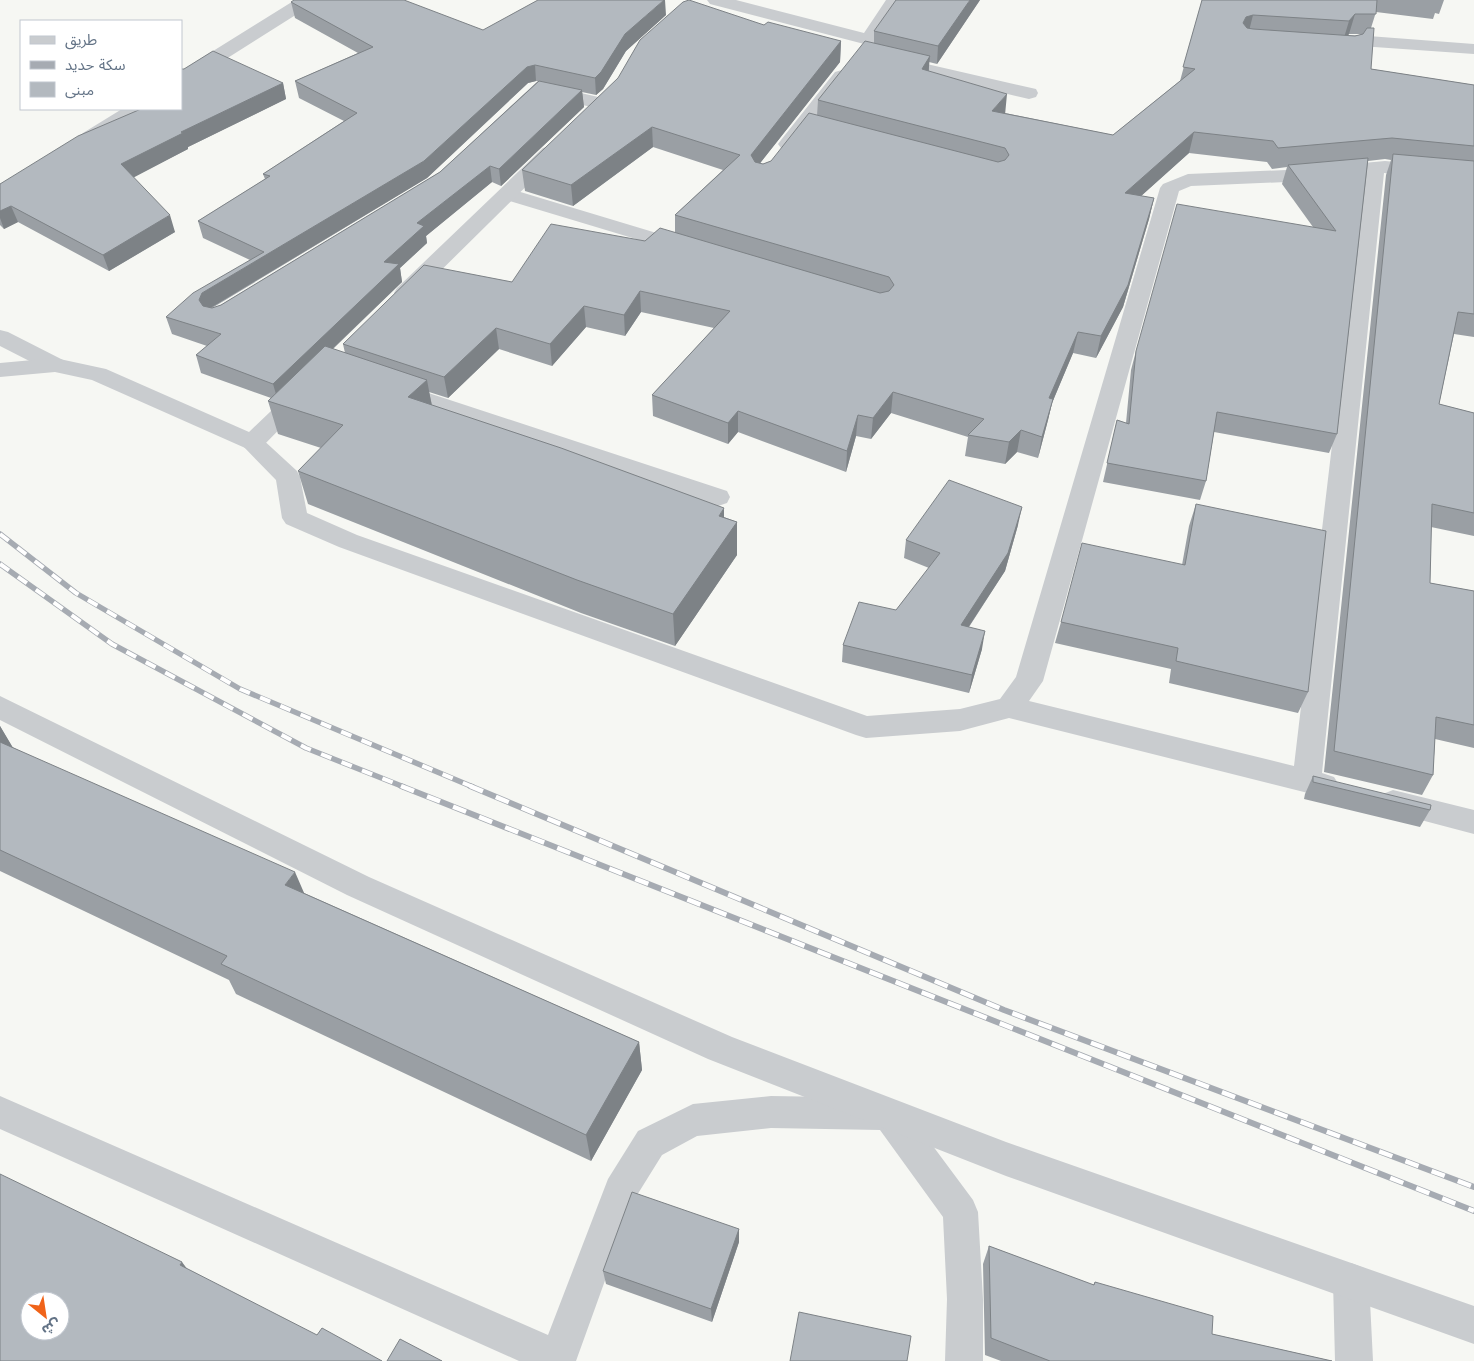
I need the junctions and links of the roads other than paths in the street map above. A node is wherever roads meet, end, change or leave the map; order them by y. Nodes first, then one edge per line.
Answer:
1 (307, 0) edge
2 (716, 0) edge
3 (895, 0) edge
4 (868, 40) junction
5 (1321, 48) edge
6 (1474, 48) edge
7 (854, 60) edge
8 (182, 79) edge
9 (615, 86) edge
10 (1029, 93) dead end
11 (529, 96) edge
12 (133, 110) edge
13 (803, 125) junction
14 (822, 130) edge
15 (567, 136) edge
16 (76, 146) edge
17 (780, 155) edge
18 (1375, 168) junction
19 (1474, 175) edge
20 (507, 194) junction
21 (708, 254) edge
22 (393, 305) edge
23 (0, 338) edge
24 (55, 365) junction
25 (0, 370) edge
26 (315, 381) edge
27 (376, 383) edge
28 (252, 443) junction
29 (718, 497) dead end
30 (0, 707) edge
31 (1009, 708) junction
32 (1307, 781) junction
33 (1474, 822) edge
34 (0, 1112) edge
35 (889, 1114) junction
36 (1351, 1281) junction
37 (1474, 1324) edge
38 (557, 1360) edge
39 (964, 1361) edge
40 (1354, 1361) edge

1 - 8 street
2 - 4 street
3 - 4 street
4 - 10 street
5 - 6 street
7 - 13 street
9 - 11 street
12 - 16 street
13 - 14 street
13 - 17 street
15 - 20 street
18 - 19 street
18 - 31 street
18 - 32 street
20 - 21 street
20 - 22 street
23 - 24 street
24 - 25 street
24 - 28 street
26 - 28 street
27 - 29 street
28 - 31 street
30 - 35 street
31 - 32 street
32 - 33 street
34 - 38 street
35 - 36 street
35 - 38 street
35 - 39 street
36 - 37 street
36 - 40 street

